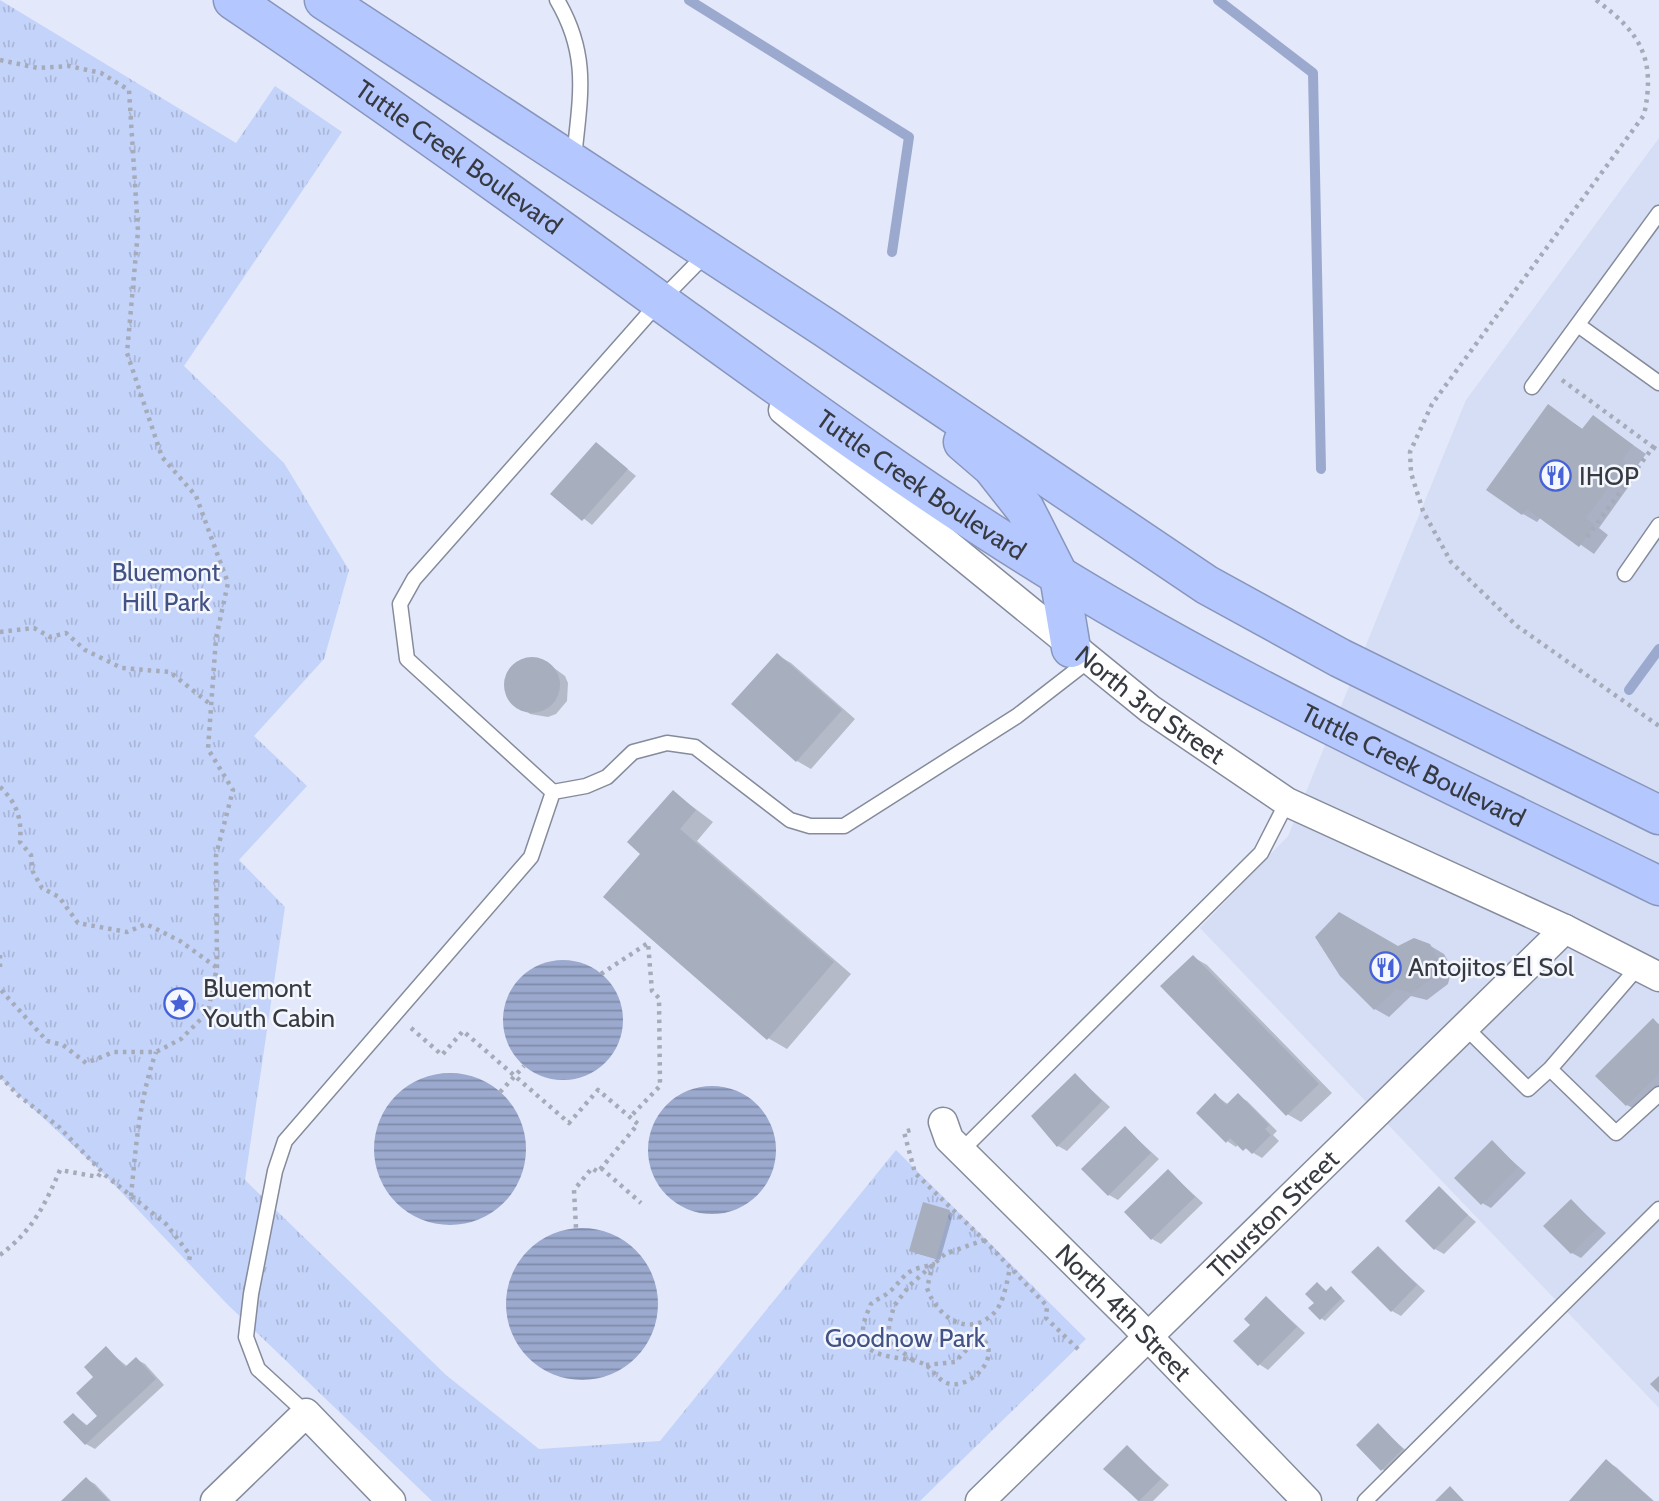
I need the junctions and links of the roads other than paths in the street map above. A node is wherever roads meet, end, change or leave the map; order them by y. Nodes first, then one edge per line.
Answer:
1 (233, 0) edge
2 (324, 0) edge
3 (557, 0) edge
4 (574, 163) junction
5 (1659, 213) edge
6 (707, 252) junction
7 (660, 301) junction
8 (1578, 325) junction
9 (705, 335) junction
10 (891, 373) junction
11 (1659, 383) edge
12 (1532, 387) dead end
13 (1659, 525) edge
14 (1625, 574) dead end
15 (1059, 576) junction
16 (1080, 654) junction
17 (553, 792) junction
18 (1287, 802) junction
19 (1659, 815) edge
20 (1659, 886) edge
21 (1565, 929) junction
22 (1649, 972) edge
23 (1465, 1027) junction
24 (1550, 1069) junction
25 (1659, 1094) edge
26 (943, 1122) road end
27 (961, 1151) junction
28 (1659, 1209) edge
29 (1148, 1337) junction
30 (306, 1413) junction
31 (215, 1501) edge
32 (391, 1501) edge
33 (980, 1501) edge
34 (1307, 1501) edge
35 (1365, 1501) edge

1 - 7 highway, Tuttle Creek Boulevard
2 - 4 highway
3 - 4 lane
4 - 6 highway
5 - 8 lane
6 - 7 lane
6 - 10 highway
7 - 9 highway, Tuttle Creek Boulevard
7 - 17 lane
8 - 11 lane
8 - 12 lane
9 - 15 highway, Tuttle Creek Boulevard
9 - 16 street, North 3rd Street
10 - 15 highway
10 - 19 highway
13 - 14 lane
15 - 16 highway
15 - 20 highway, Tuttle Creek Boulevard
16 - 17 lane
16 - 18 street, North 3rd Street
17 - 30 lane
18 - 21 street, North 3rd Street
18 - 27 lane
21 - 22 street, North 3rd Street
21 - 23 street, Thurston Street
22 - 24 lane
23 - 24 lane
23 - 29 street, Thurston Street
24 - 25 lane
26 - 27 street, North 4th Street
27 - 29 street, North 4th Street
28 - 35 lane
29 - 33 street, Thurston Street
29 - 34 street, North 4th Street
30 - 31 street
30 - 32 street

